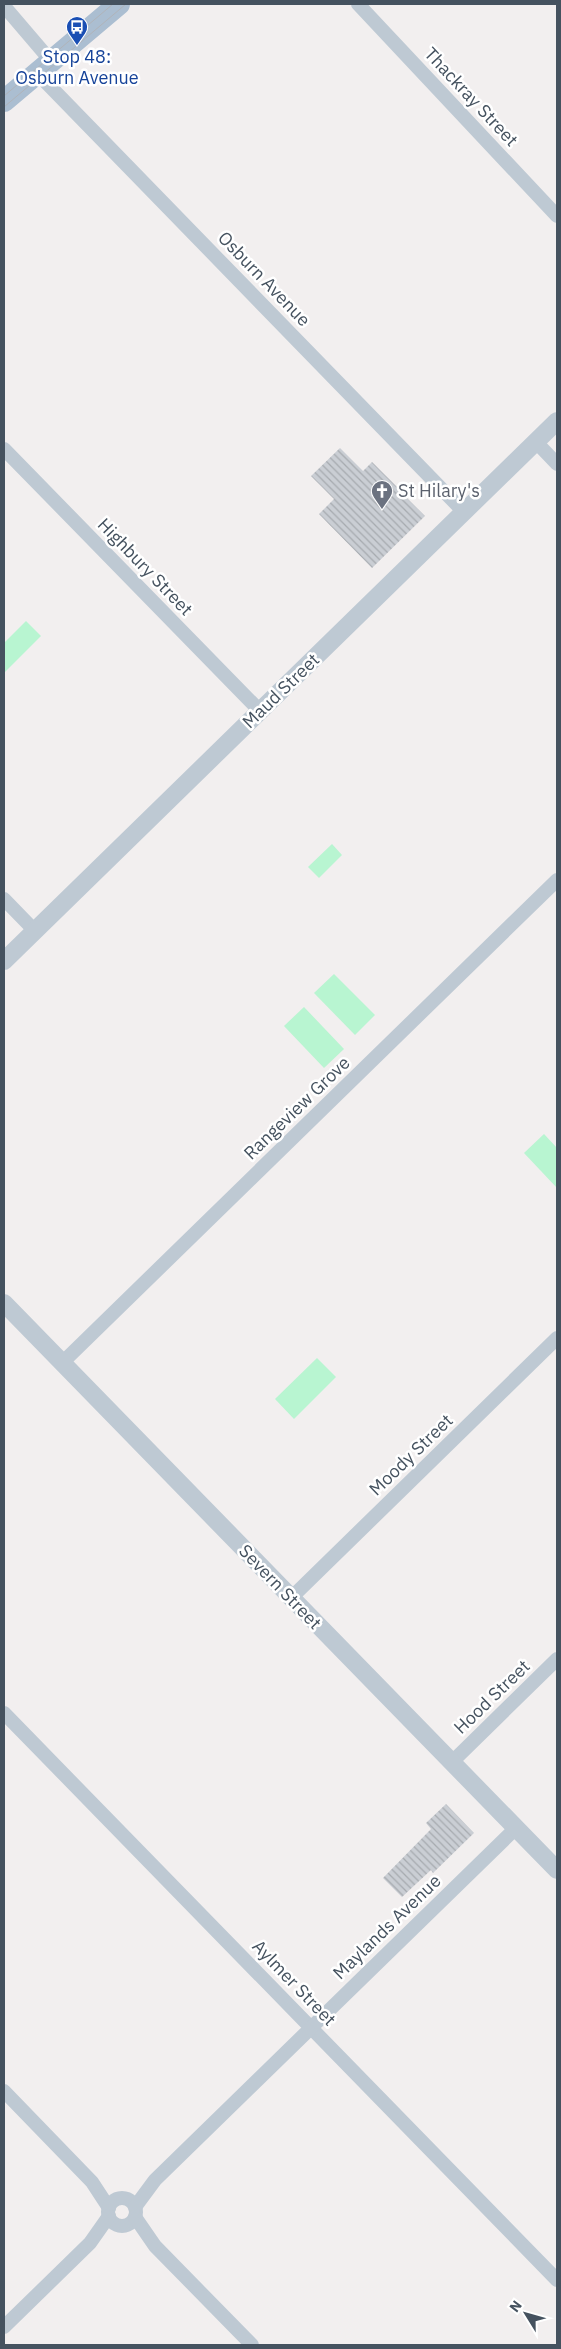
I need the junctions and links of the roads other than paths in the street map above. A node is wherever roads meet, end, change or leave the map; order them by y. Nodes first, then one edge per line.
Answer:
1 (119, 4) edge
2 (358, 4) edge
3 (4, 6) edge
4 (44, 67) junction
5 (4, 101) edge
6 (557, 216) edge
7 (557, 421) edge
8 (536, 442) junction
9 (4, 449) edge
10 (557, 464) edge
11 (464, 512) junction
12 (260, 711) junction
13 (557, 880) edge
14 (4, 899) edge
15 (35, 931) junction
16 (4, 961) edge
17 (4, 1303) edge
18 (557, 1338) edge
19 (62, 1363) junction
20 (291, 1598) junction
21 (557, 1659) edge
22 (4, 1713) edge
23 (452, 1762) junction
24 (516, 1828) junction
25 (557, 1870) edge
26 (311, 2028) junction
27 (4, 2091) edge
28 (122, 2212) junction
29 (557, 2280) edge
30 (4, 2327) edge
31 (252, 2345) edge

1 - 4 main road
2 - 6 street, Thackray Street
3 - 4 street, Osburn Avenue
4 - 5 main road
4 - 11 street, Osburn Avenue
7 - 8 street, Maud Street
8 - 10 street
8 - 11 street, Maud Street
9 - 12 street, Highbury Street
11 - 12 street, Maud Street
12 - 15 street, Maud Street
13 - 19 street, Rangeview Grove
14 - 15 street
15 - 16 street, Maud Street
17 - 19 street, Severn Street
18 - 20 street, Moody Street
19 - 20 street, Severn Street
20 - 23 street, Severn Street
21 - 23 street, Hood Street
22 - 26 street, Aylmer Street
23 - 24 street, Severn Street
24 - 25 street, Severn Street
24 - 26 street, Maylands Avenue
26 - 28 street, Maylands Avenue
26 - 29 street, Aylmer Street
27 - 28 street
28 - 30 street, Maylands Avenue
28 - 31 street

